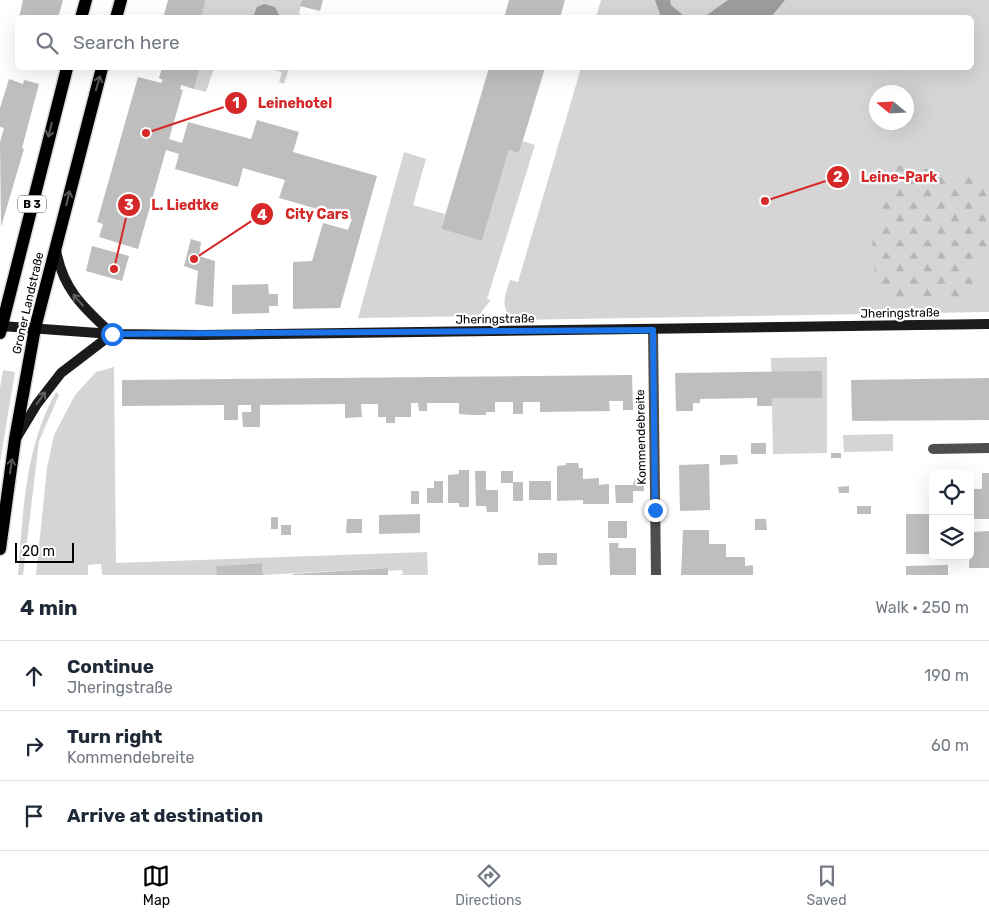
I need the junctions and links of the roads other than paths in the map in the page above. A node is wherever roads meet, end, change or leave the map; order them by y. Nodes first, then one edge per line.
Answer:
1 (86, 0) edge
2 (121, 0) edge
3 (82, 15) edge
4 (117, 15) edge
5 (66, 70) edge
6 (101, 70) edge
7 (56, 245) junction
8 (989, 324) edge
9 (35, 328) junction
10 (1, 330) edge
11 (653, 330) junction
12 (112, 334) junction
13 (15, 439) junction
14 (989, 448) edge
15 (933, 449) dead end
16 (0, 549) edge
17 (656, 575) edge

1 - 3 main road
2 - 4 main road
5 -> 10 main road, Groner Landstraße / B 3
7 -> 6 main road, Groner Landstraße / B 3
7 - 9 main road, Groner Landstraße / B 3
12 -> 7 main road
8 - 11 main road, Jheringstraße
9 - 10 main road, Jheringstraße
9 - 12 main road, Jheringstraße
9 - 13 main road, Groner Landstraße / B 3
11 - 12 main road, Jheringstraße
11 - 17 street, Kommendebreite
13 -> 12 main road
16 -> 13 main road, Groner Landstraße / B 3
14 - 15 street

